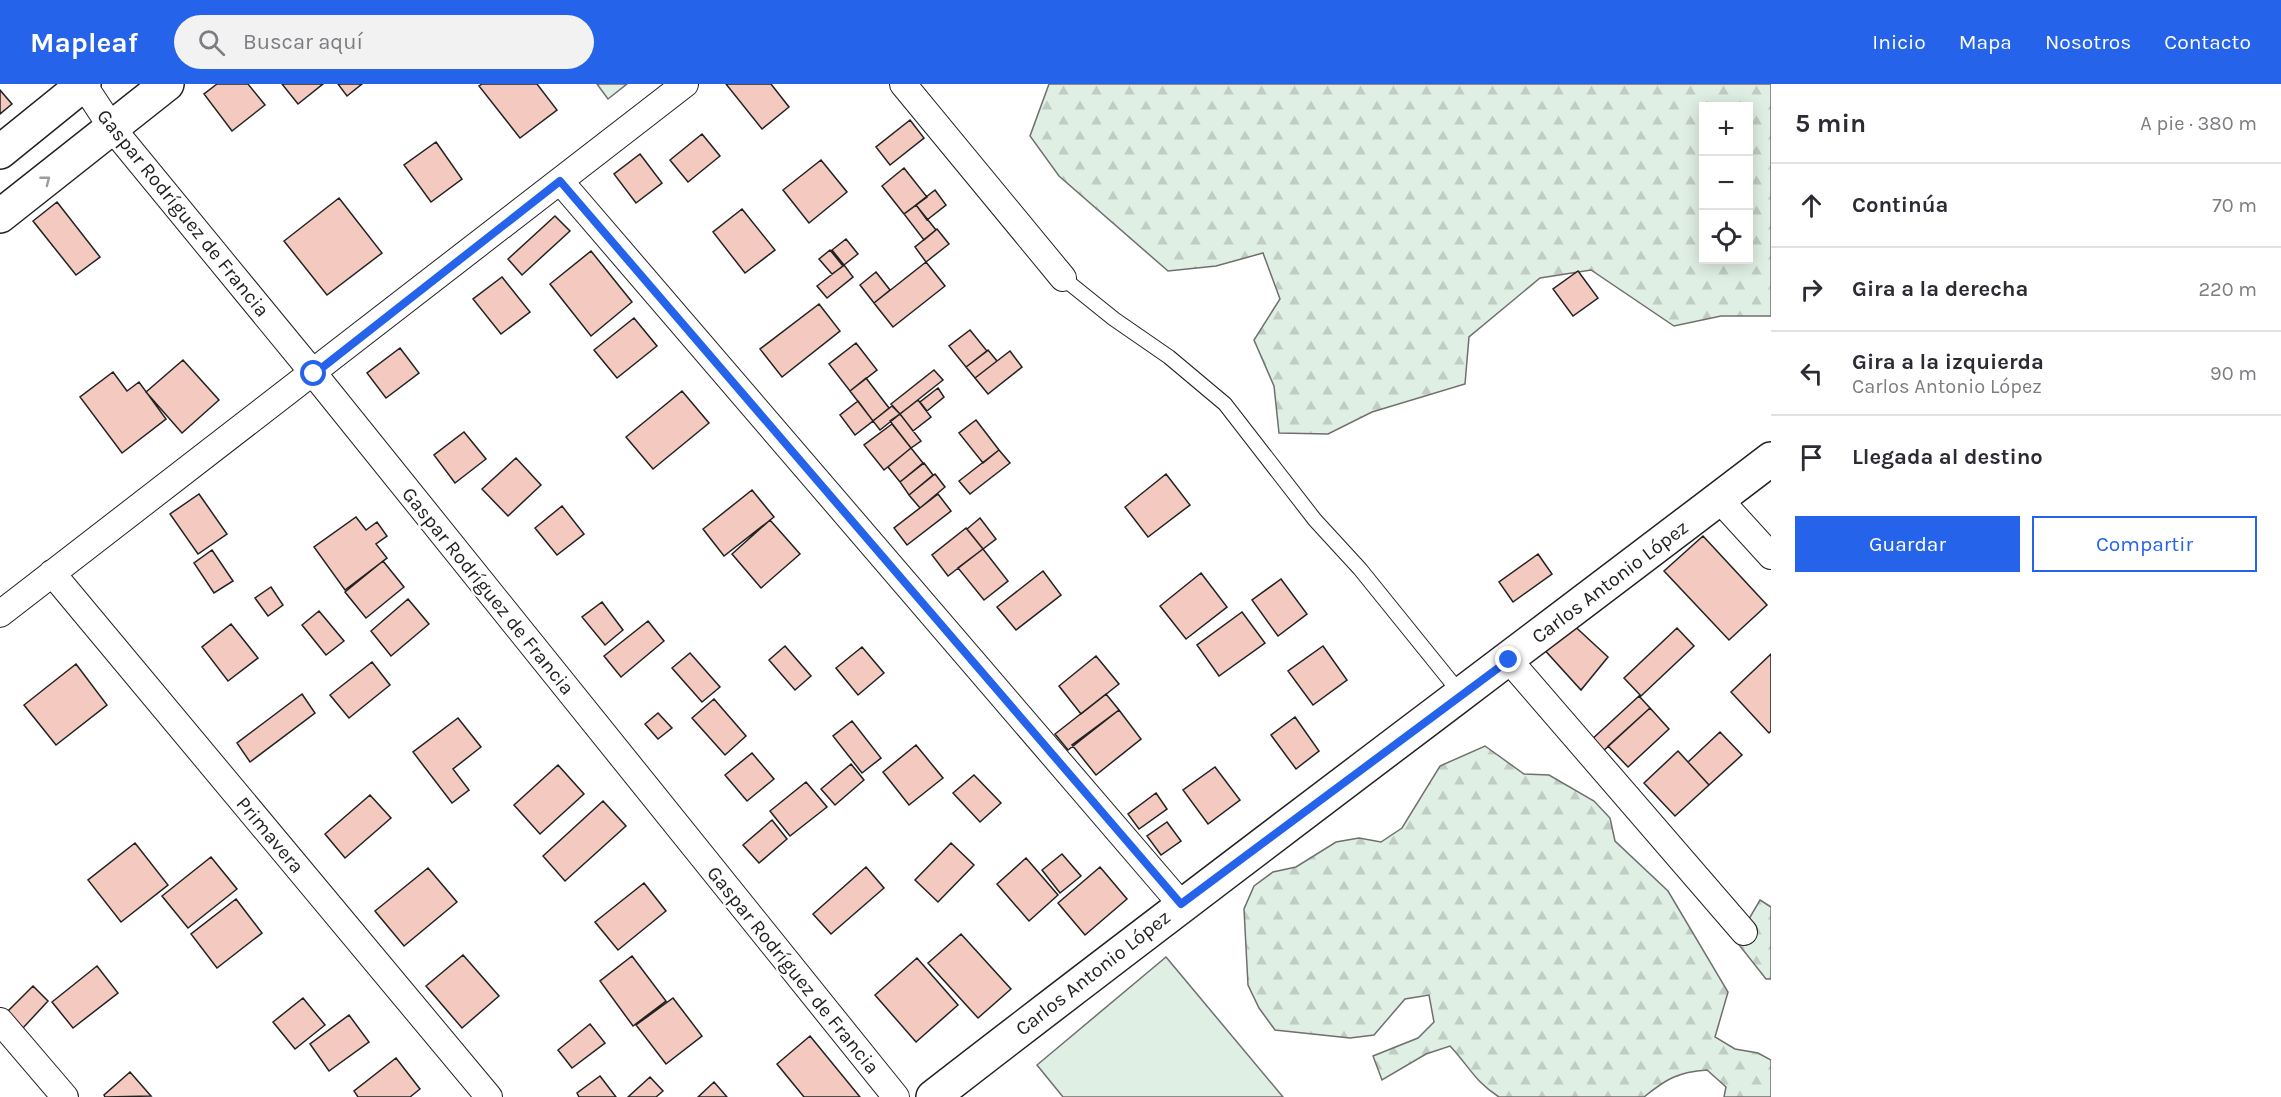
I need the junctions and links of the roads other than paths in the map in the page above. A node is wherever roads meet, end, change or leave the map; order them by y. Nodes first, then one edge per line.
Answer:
1 (83, 84) edge
2 (167, 84) edge
3 (686, 84) edge
4 (903, 84) edge
5 (112, 128) junction
6 (0, 152) edge
7 (560, 181) junction
8 (0, 216) edge
9 (1063, 278) joint
10 (314, 374) junction
11 (1771, 459) edge
12 (1719, 499) junction
13 (1771, 556) edge
14 (52, 573) junction
15 (0, 614) edge
16 (1509, 660) junction
17 (1463, 695) junction
18 (1181, 904) junction
19 (1744, 932) dead end
20 (0, 1021) edge
21 (65, 1097) edge
22 (489, 1097) edge
23 (896, 1097) edge
24 (933, 1097) edge

1 - 5 street, Gaspar Rodríguez de Francia
1 - 6 street
2 - 5 street
3 - 7 street
4 - 9 street
8 -> 5 street
5 - 10 street, Gaspar Rodríguez de Francia
7 - 10 street
7 - 18 street
9 - 17 lane
10 - 14 street
10 - 23 street, Gaspar Rodríguez de Francia
11 - 12 street, Carlos Antonio López
12 - 13 street
12 - 16 street, Carlos Antonio López
14 - 15 street
14 - 22 street, Primavera
16 - 17 street, Carlos Antonio López
16 - 19 street
17 - 18 street, Carlos Antonio López
18 - 24 street, Carlos Antonio López
20 - 21 street

